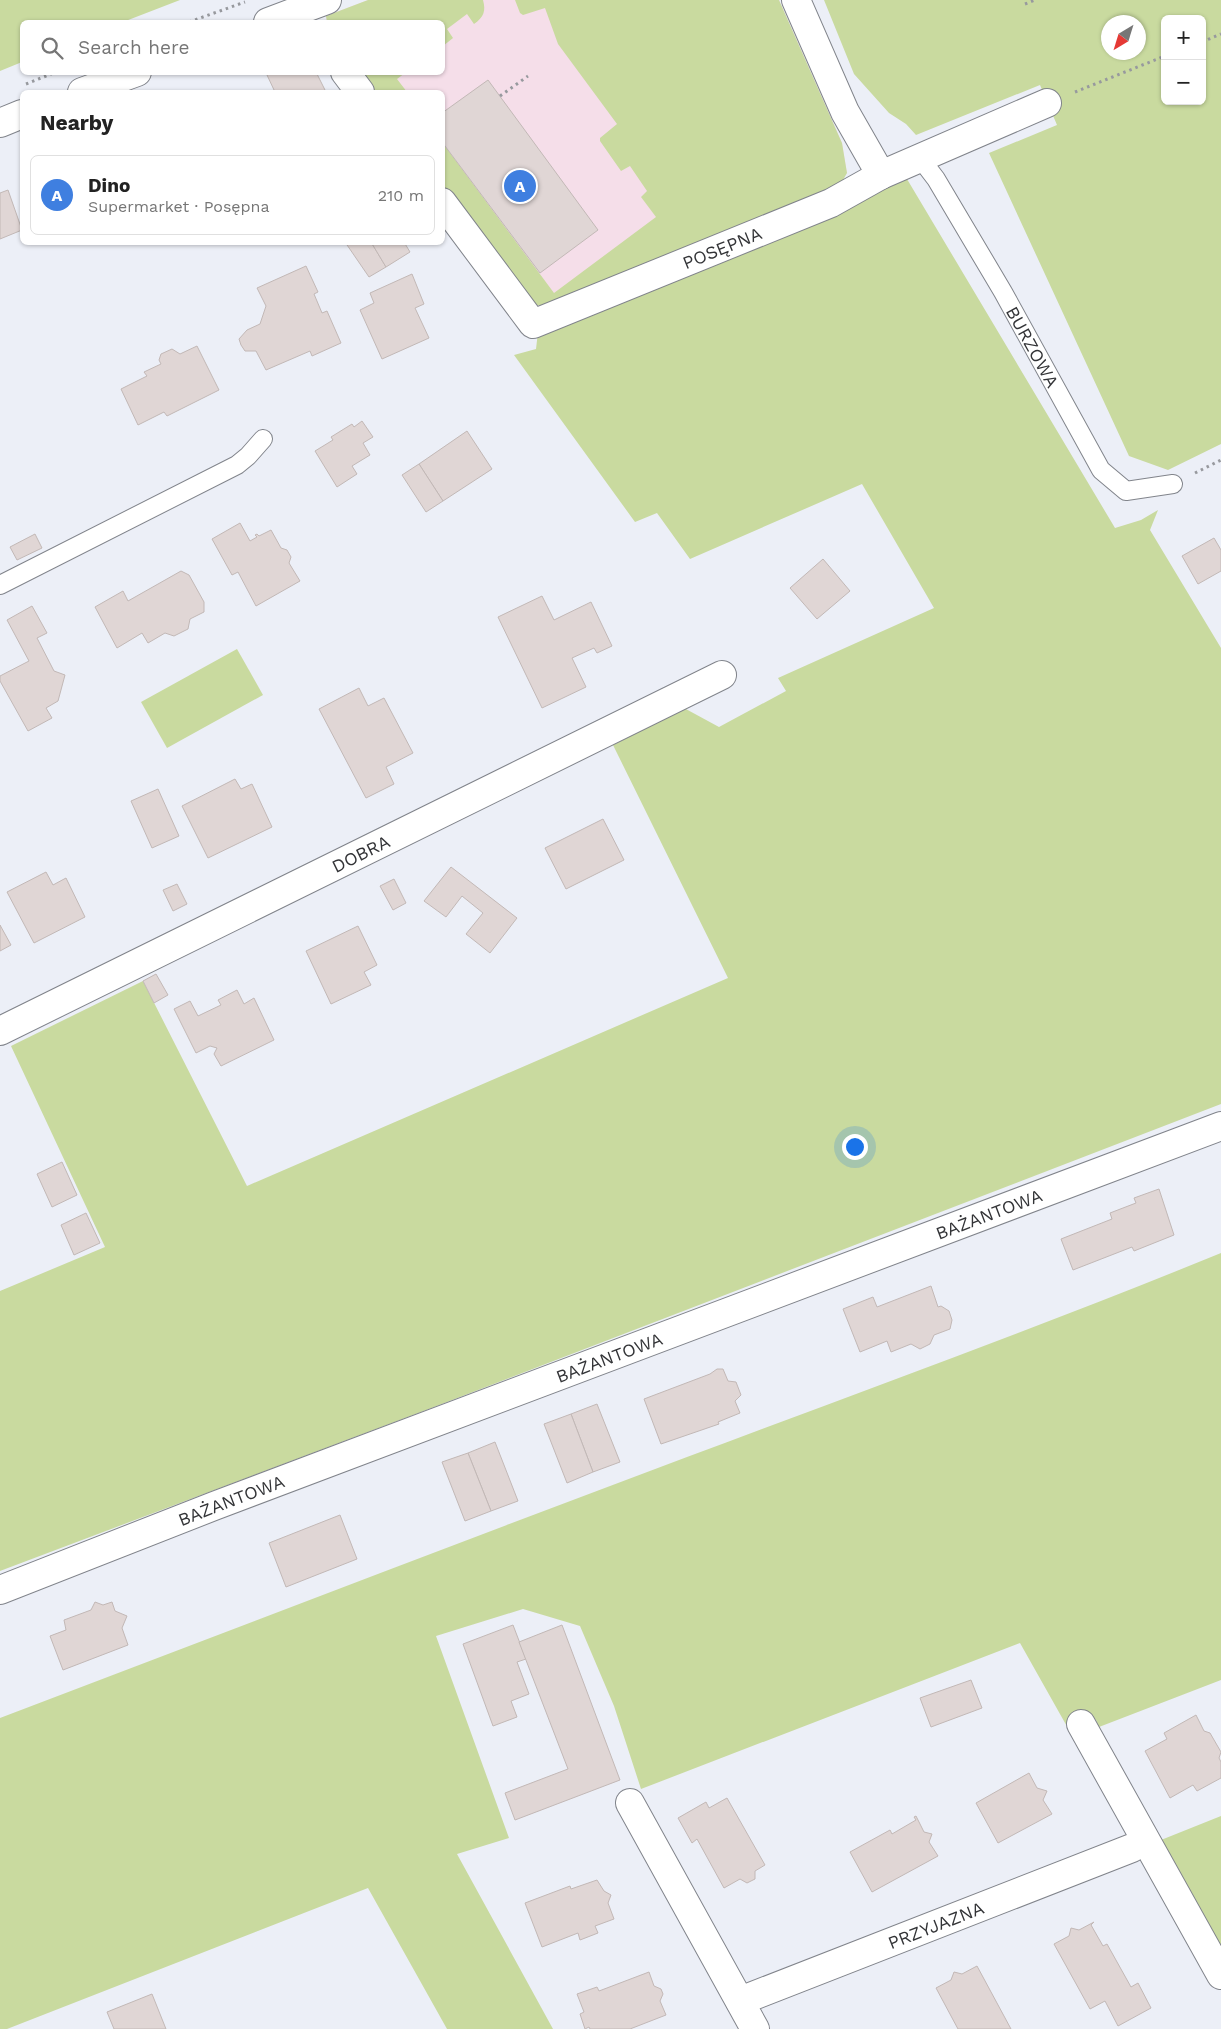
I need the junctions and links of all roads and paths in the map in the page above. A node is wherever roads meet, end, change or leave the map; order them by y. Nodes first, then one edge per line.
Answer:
1 (249, 0) edge
2 (796, 0) edge
3 (1035, 0) edge
4 (1025, 4) dead end
5 (315, 10) edge
6 (194, 20) edge
7 (276, 20) edge
8 (1221, 34) edge
9 (1206, 40) edge
10 (1161, 58) edge
11 (129, 75) edge
12 (347, 75) edge
13 (528, 76) dead end
14 (88, 90) edge
15 (358, 90) edge
16 (500, 96) dead end
17 (1047, 103) joint
18 (20, 115) edge
19 (0, 123) edge
20 (920, 158) junction
21 (881, 175) junction
22 (445, 206) edge
23 (263, 439) dead end
24 (1173, 484) dead end
25 (0, 585) edge
26 (722, 675) dead end
27 (0, 1031) edge
28 (1221, 1126) edge
29 (0, 1590) edge
30 (1081, 1724) dead end
31 (630, 1803) dead end
32 (1132, 1848) dead end
33 (1221, 1976) edge
34 (740, 2001) junction
35 (756, 2029) edge

1 - 6 path
2 - 21 street
3 - 4 path
5 - 7 street
8 - 9 path
10 - 17 path
11 - 14 street
12 - 15 street
13 - 16 path
17 - 20 street, POSĘPNA
18 - 19 street
20 - 21 street, POSĘPNA
20 - 24 lane, BURZOWA
21 - 22 street, POSĘPNA
23 - 25 lane
26 - 27 street, DOBRA
28 - 29 street, BAŻANTOWA
30 - 33 street
31 - 34 street
32 - 34 street, PRZYJAZNA
34 - 35 street

